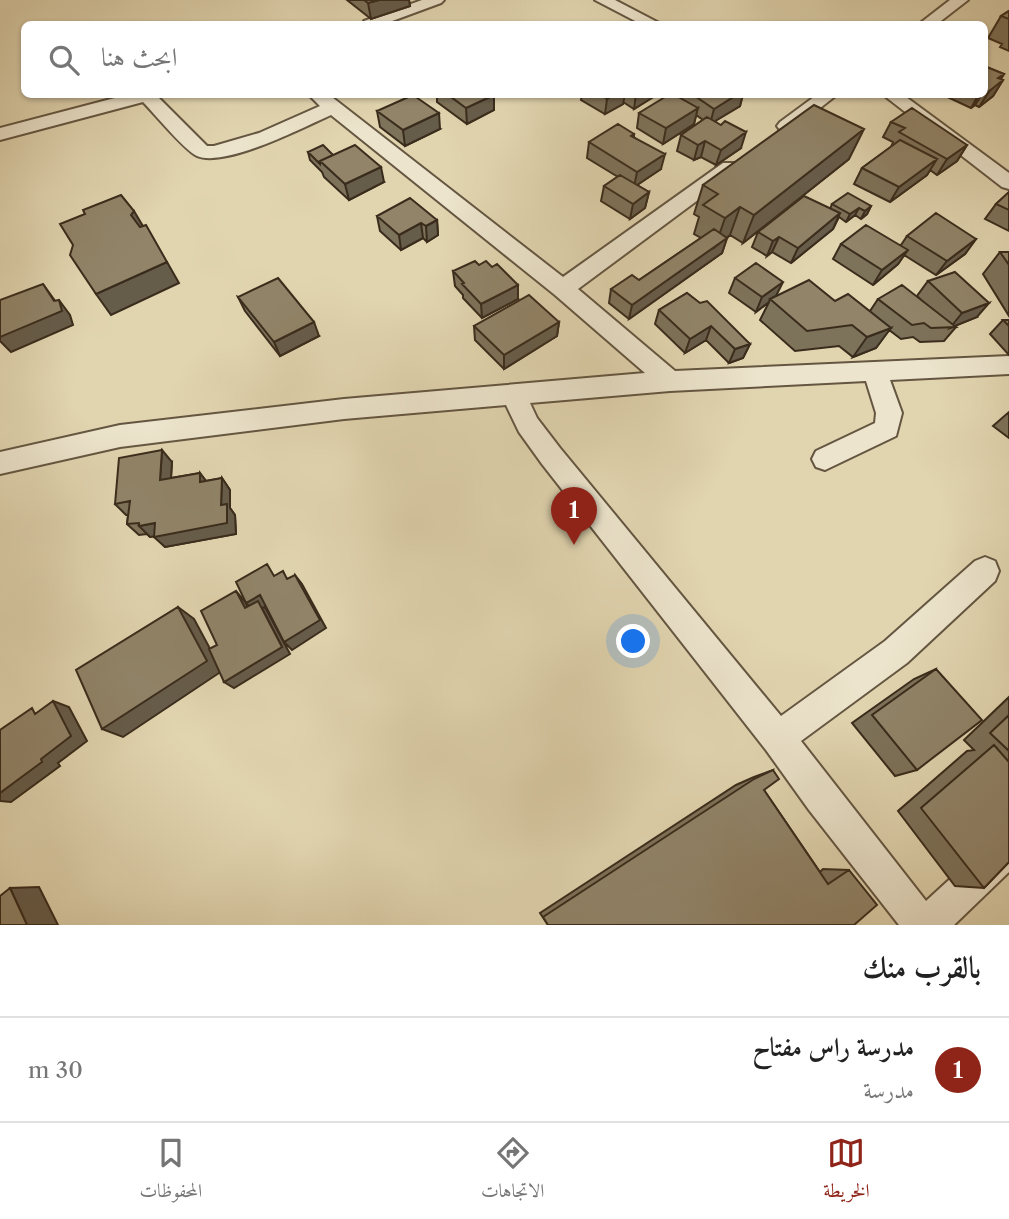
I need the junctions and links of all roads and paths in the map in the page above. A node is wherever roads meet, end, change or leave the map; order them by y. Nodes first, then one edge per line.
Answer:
1 (436, 0) edge
2 (603, 0) edge
3 (960, 0) edge
4 (378, 21) edge
5 (647, 21) edge
6 (931, 21) edge
7 (138, 98) edge
8 (153, 98) edge
9 (815, 98) edge
10 (895, 98) edge
11 (324, 102) edge
12 (0, 134) edge
13 (773, 135) edge
14 (751, 152) edge
15 (1009, 183) edge
16 (563, 289) junction
17 (1009, 365) edge
18 (875, 370) junction
19 (670, 380) junction
20 (513, 393) junction
21 (825, 459) dead end
22 (0, 463) edge
23 (985, 571) dead end
24 (778, 738) junction
25 (1009, 848) edge
26 (925, 925) edge

1 - 4 street
2 - 5 street
3 - 6 street
7 - 12 street
8 - 11 street
9 - 13 street
10 - 15 street
11 - 16 street
14 - 16 street
16 - 19 street
17 - 18 street
18 - 19 street
18 - 21 street
19 - 20 street
20 - 22 street
20 - 24 street
23 - 24 street
24 - 26 street
25 - 26 street

